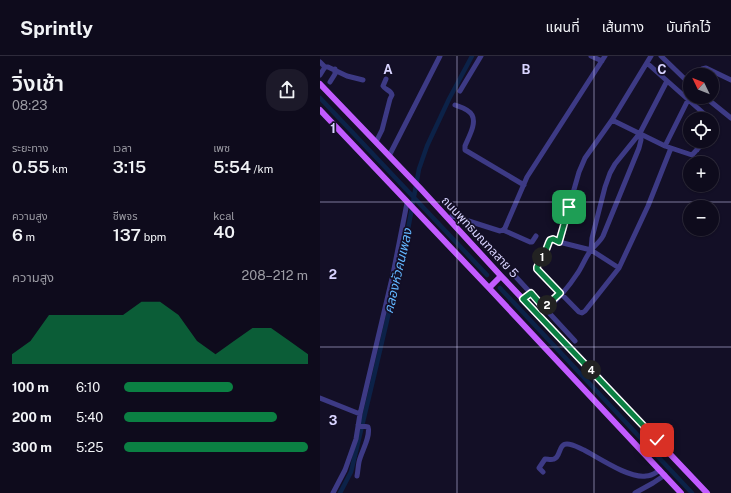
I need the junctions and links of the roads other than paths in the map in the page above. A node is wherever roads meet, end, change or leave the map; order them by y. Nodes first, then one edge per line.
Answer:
1 (440, 56) edge
2 (481, 56) edge
3 (591, 56) edge
4 (605, 56) edge
5 (651, 56) edge
6 (661, 56) edge
7 (602, 61) junction
8 (320, 62) edge
9 (647, 63) junction
10 (325, 67) junction
11 (335, 69) junction
12 (719, 74) edge
13 (320, 75) edge
14 (683, 77) edge
15 (386, 79) dead end
16 (364, 80) dead end
17 (731, 80) edge
18 (667, 81) junction
19 (330, 82) dead end
20 (320, 84) edge
21 (460, 91) dead end
22 (683, 93) edge
23 (686, 104) edge
24 (695, 104) edge
25 (714, 104) edge
26 (455, 105) dead end
27 (320, 110) edge
28 (703, 112) edge
29 (731, 118) edge
30 (612, 120) junction
31 (640, 133) junction
32 (376, 142) junction
33 (668, 147) junction
34 (698, 150) edge
35 (389, 156) junction
36 (524, 185) junction
37 (407, 203) junction
38 (449, 219) junction
39 (503, 230) junction
40 (536, 236) dead end
41 (559, 242) junction
42 (591, 250) junction
43 (620, 268) junction
44 (501, 276) junction
45 (515, 276) dead end
46 (488, 288) junction
47 (531, 293) junction
48 (562, 293) junction
49 (523, 299) junction
50 (545, 309) junction
51 (575, 342) dead end
52 (320, 398) edge
53 (360, 414) junction
54 (362, 426) junction
55 (660, 470) junction
56 (543, 472) dead end
57 (664, 475) junction
58 (357, 476) dead end
59 (333, 493) edge
60 (635, 493) edge
61 (681, 493) edge
62 (707, 493) edge

1 - 35 street
2 - 21 street
3 - 7 street
4 - 7 street
5 - 9 street
6 - 14 street
7 - 36 street
8 - 10 street
9 - 18 street
9 - 30 street
10 - 11 street
10 - 13 street
11 - 16 street
11 - 19 street
12 - 17 street
15 - 32 street
18 - 22 street
18 - 31 street
20 - 32 main road, ถนนพุทธมณฑลสาย 5
23 - 33 street
24 - 28 street
25 - 29 street
26 - 36 street
27 - 37 main road
30 - 31 street
30 - 41 street
31 - 33 street
31 - 42 street
31 - 42 street
32 - 35 main road, ถนนพุทธมณฑลสาย 5
33 - 34 street
33 - 43 street
35 - 38 main road, ถนนพุทธมณฑลสาย 5
36 - 39 street
37 - 46 main road
37 - 53 street
38 - 39 street
38 - 44 main road, ถนนพุทธมณฑลสาย 5
39 - 40 street
41 - 42 street
41 - 48 street
42 - 43 street
42 - 48 street
43 - 48 street
44 - 46 main road
44 - 49 main road, ถนนพุทธมณฑลสาย 5
45 - 47 street
46 - 55 main road
47 - 49 street
47 - 50 street
48 - 50 street
49 - 62 main road, ถนนพุทธมณฑลสาย 5
50 - 51 street
52 - 53 street
53 - 54 street
54 - 58 street
54 - 59 street
55 - 56 street
55 - 57 main road
57 - 60 street
57 - 61 main road

